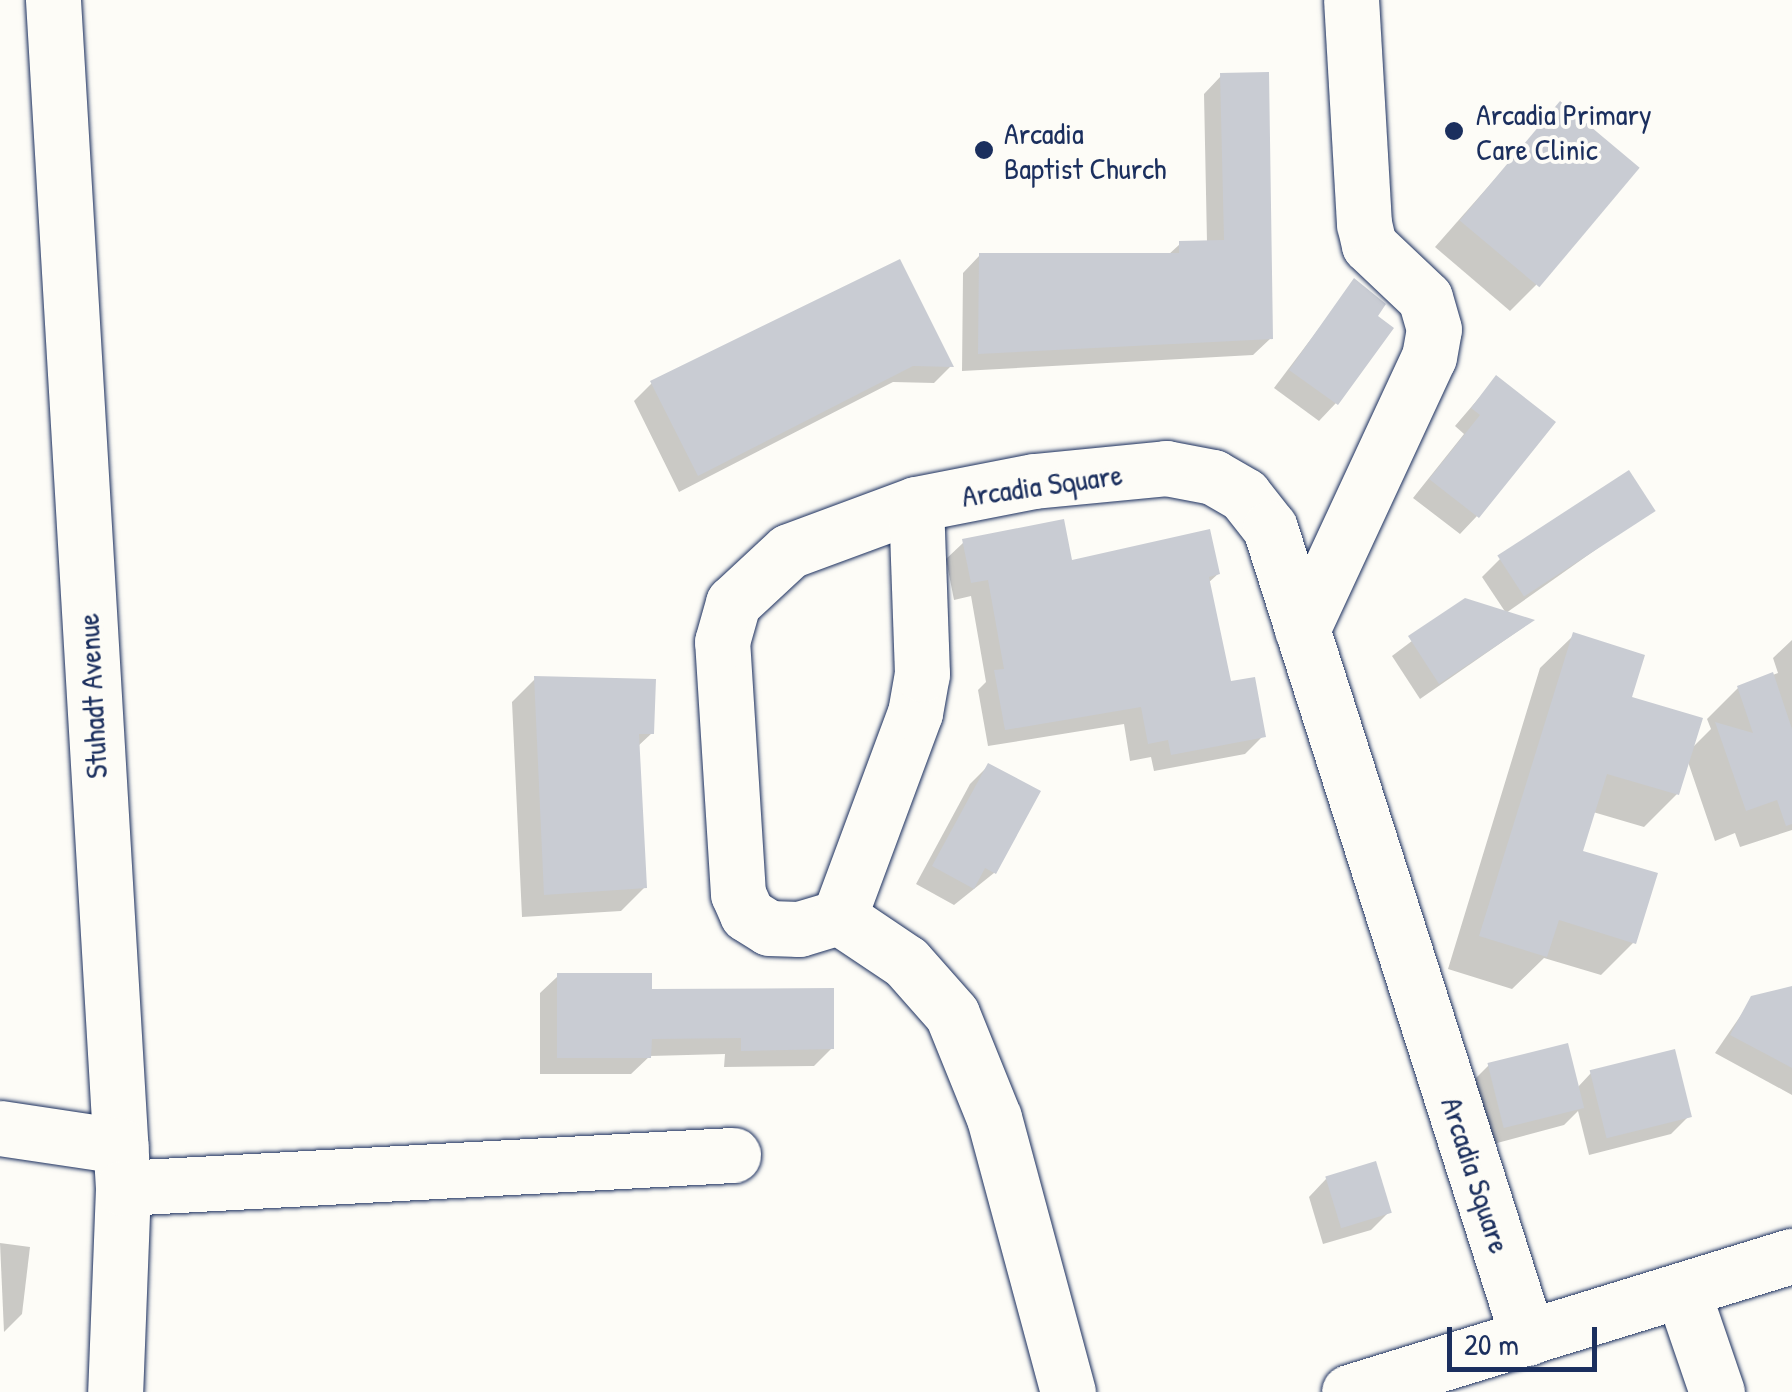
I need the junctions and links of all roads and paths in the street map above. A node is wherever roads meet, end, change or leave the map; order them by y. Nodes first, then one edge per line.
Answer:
1 (53, 0) edge
2 (1351, 0) edge
3 (916, 504) junction
4 (1302, 630) junction
5 (839, 917) junction
6 (0, 1128) edge
7 (733, 1154) dead end
8 (122, 1167) junction
9 (1792, 1256) edge
10 (1682, 1290) junction
11 (1528, 1338) junction
12 (114, 1392) edge
13 (1068, 1392) edge
14 (1349, 1392) edge
15 (1717, 1392) edge

1 - 8 street, Stuhadt Avenue
2 - 4 street
3 - 4 street, Arcadia Square
3 - 5 street
3 - 5 street, Arcadia Square
4 - 11 street, Arcadia Square
5 - 13 street
6 - 8 street
7 - 8 street
8 - 12 street, Stuhadt Avenue
9 - 10 street
10 - 11 street
10 - 15 street
11 - 14 street

